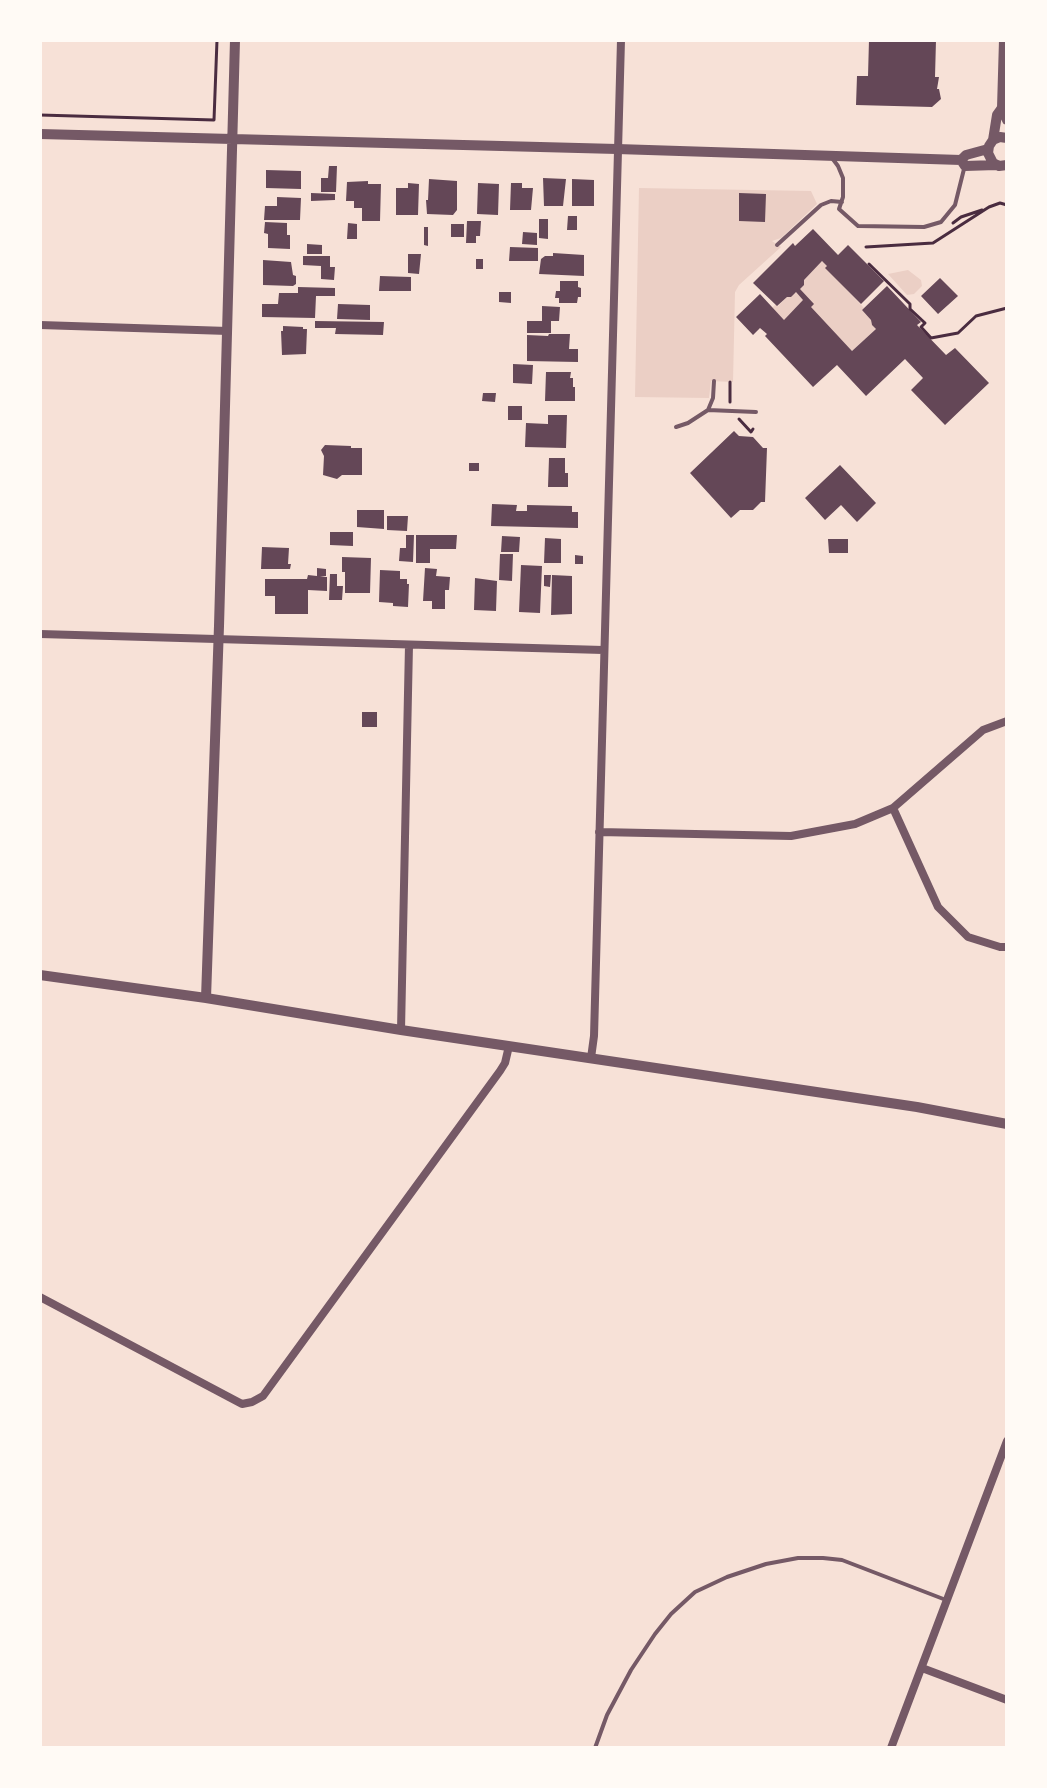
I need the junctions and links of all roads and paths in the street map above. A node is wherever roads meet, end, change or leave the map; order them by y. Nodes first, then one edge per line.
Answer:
1 (217, 40) edge
2 (235, 40) edge
3 (621, 40) edge
4 (1004, 40) edge
5 (1002, 108) junction
6 (40, 115) edge
7 (1007, 120) edge
8 (40, 134) edge
9 (1007, 138) edge
10 (232, 139) junction
11 (991, 145) junction
12 (617, 149) junction
13 (830, 156) junction
14 (963, 163) junction
15 (1001, 165) edge
16 (842, 202) junction
17 (777, 245) dead end
18 (869, 264) dead end
19 (1007, 308) edge
20 (40, 325) edge
21 (228, 331) junction
22 (714, 381) dead end
23 (730, 382) dead end
24 (730, 406) dead end
25 (708, 410) junction
26 (756, 412) dead end
27 (739, 419) dead end
28 (676, 427) dead end
29 (753, 429) dead end
30 (40, 634) edge
31 (219, 639) junction
32 (409, 645) junction
33 (603, 650) junction
34 (1007, 721) edge
35 (893, 808) junction
36 (599, 832) junction
37 (1007, 947) edge
38 (40, 975) edge
39 (206, 998) junction
40 (401, 1030) junction
41 (509, 1046) junction
42 (591, 1058) junction
43 (1007, 1124) edge
44 (40, 1297) edge
45 (1007, 1441) edge
46 (946, 1600) junction
47 (922, 1668) junction
48 (1007, 1700) edge
49 (595, 1748) edge
50 (891, 1748) edge

1 - 6 path
2 - 10 street
3 - 12 street
4 - 5 street
5 - 7 street
5 - 11 street
8 - 10 street
9 - 11 street
10 - 12 street
10 - 21 street
11 - 14 street
11 - 15 street
12 - 13 street
12 - 33 street
13 - 14 street
13 - 16 lane
14 - 15 street
14 - 16 lane
16 - 17 lane
18 - 19 path
20 - 21 street
21 - 31 street
22 - 25 lane
23 - 24 path
25 - 26 lane
25 - 28 lane
27 - 29 path
30 - 31 street
31 - 32 street
31 - 39 street
32 - 33 street
32 - 40 street
33 - 36 street
34 - 35 street
35 - 36 street
35 - 37 street
36 - 42 street
38 - 39 street
39 - 40 street
40 - 41 street
41 - 42 street
41 - 44 street
42 - 43 street
45 - 46 street
46 - 47 street
46 - 49 lane
47 - 48 street
47 - 50 street

